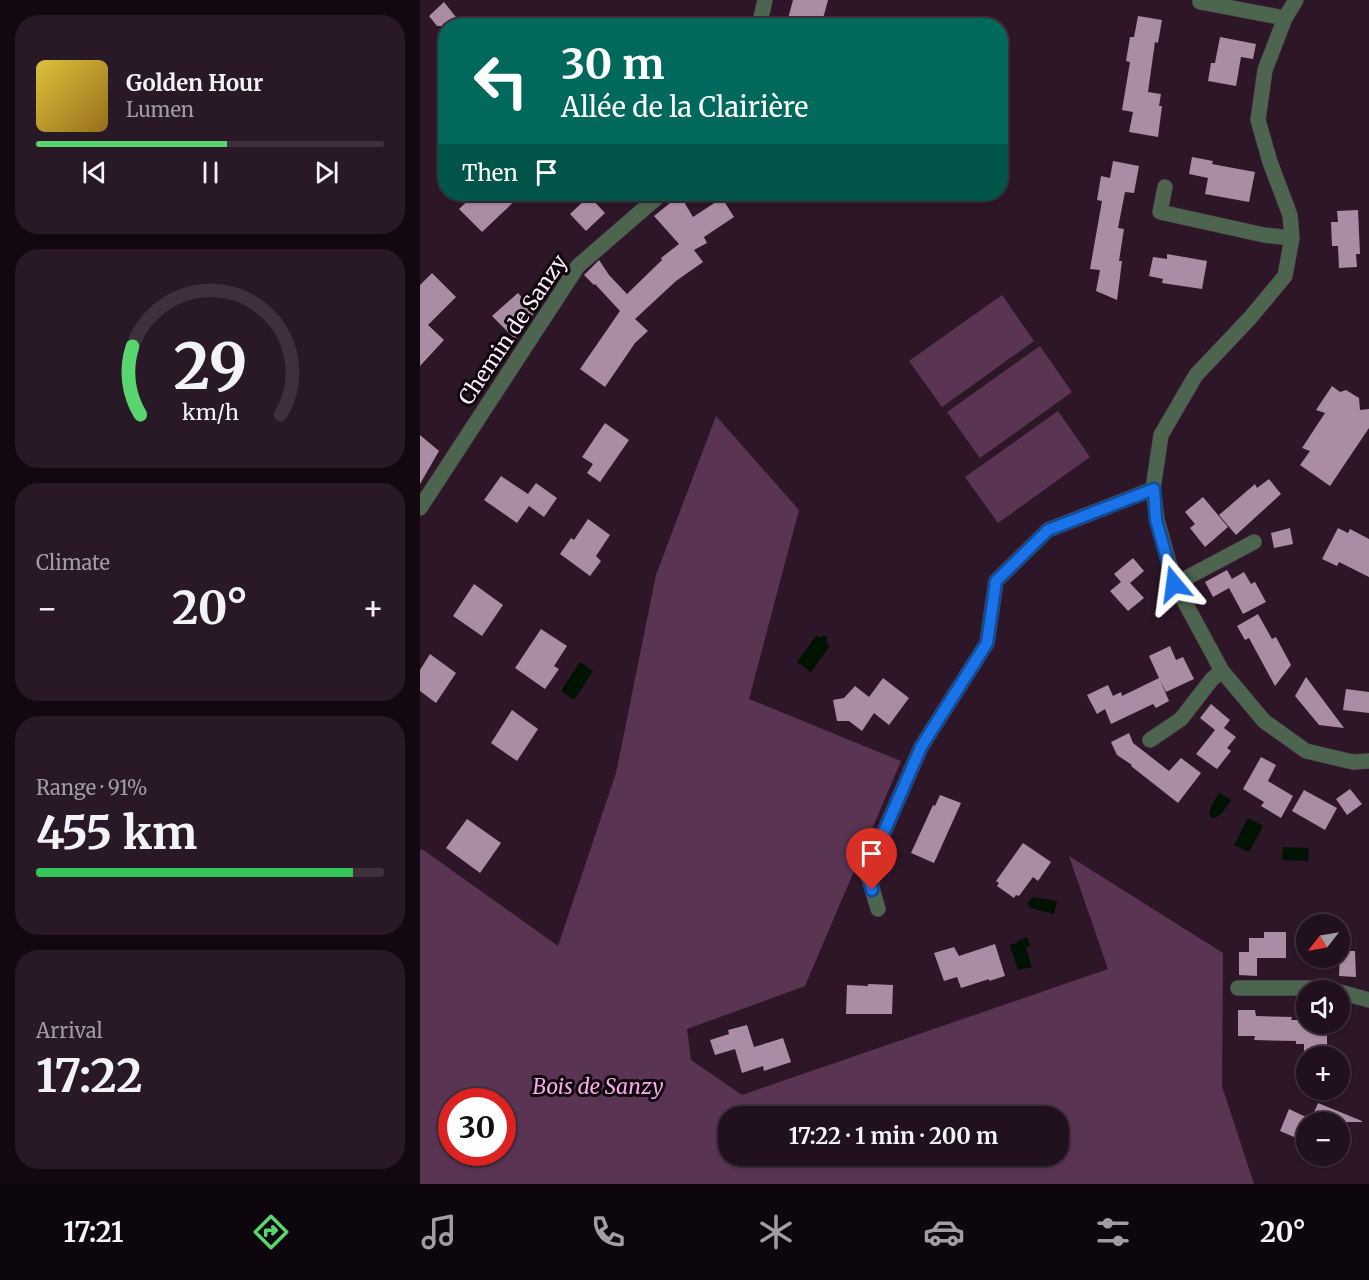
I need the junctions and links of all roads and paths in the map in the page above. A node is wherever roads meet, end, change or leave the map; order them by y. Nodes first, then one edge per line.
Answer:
1 (765, 0) edge
2 (1200, 0) edge
3 (1296, 0) edge
4 (761, 18) edge
5 (1285, 18) junction
6 (1165, 187) dead end
7 (653, 201) edge
8 (1292, 238) junction
9 (1154, 489) junction
10 (420, 508) edge
11 (1254, 542) dead end
12 (1174, 584) junction
13 (1222, 671) junction
14 (1150, 740) dead end
15 (1369, 761) edge
16 (878, 909) dead end
17 (1238, 988) dead end
18 (1296, 988) edge
19 (1350, 995) edge
20 (1369, 1000) edge

1 - 4 street
2 - 5 street
3 - 5 street
5 - 8 street
6 - 8 street
7 - 10 street, Chemin de Sanzy
8 - 9 street
9 - 12 street
9 - 16 street
11 - 12 street
12 - 13 street
13 - 14 street
13 - 15 street
17 - 18 street
19 - 20 street

